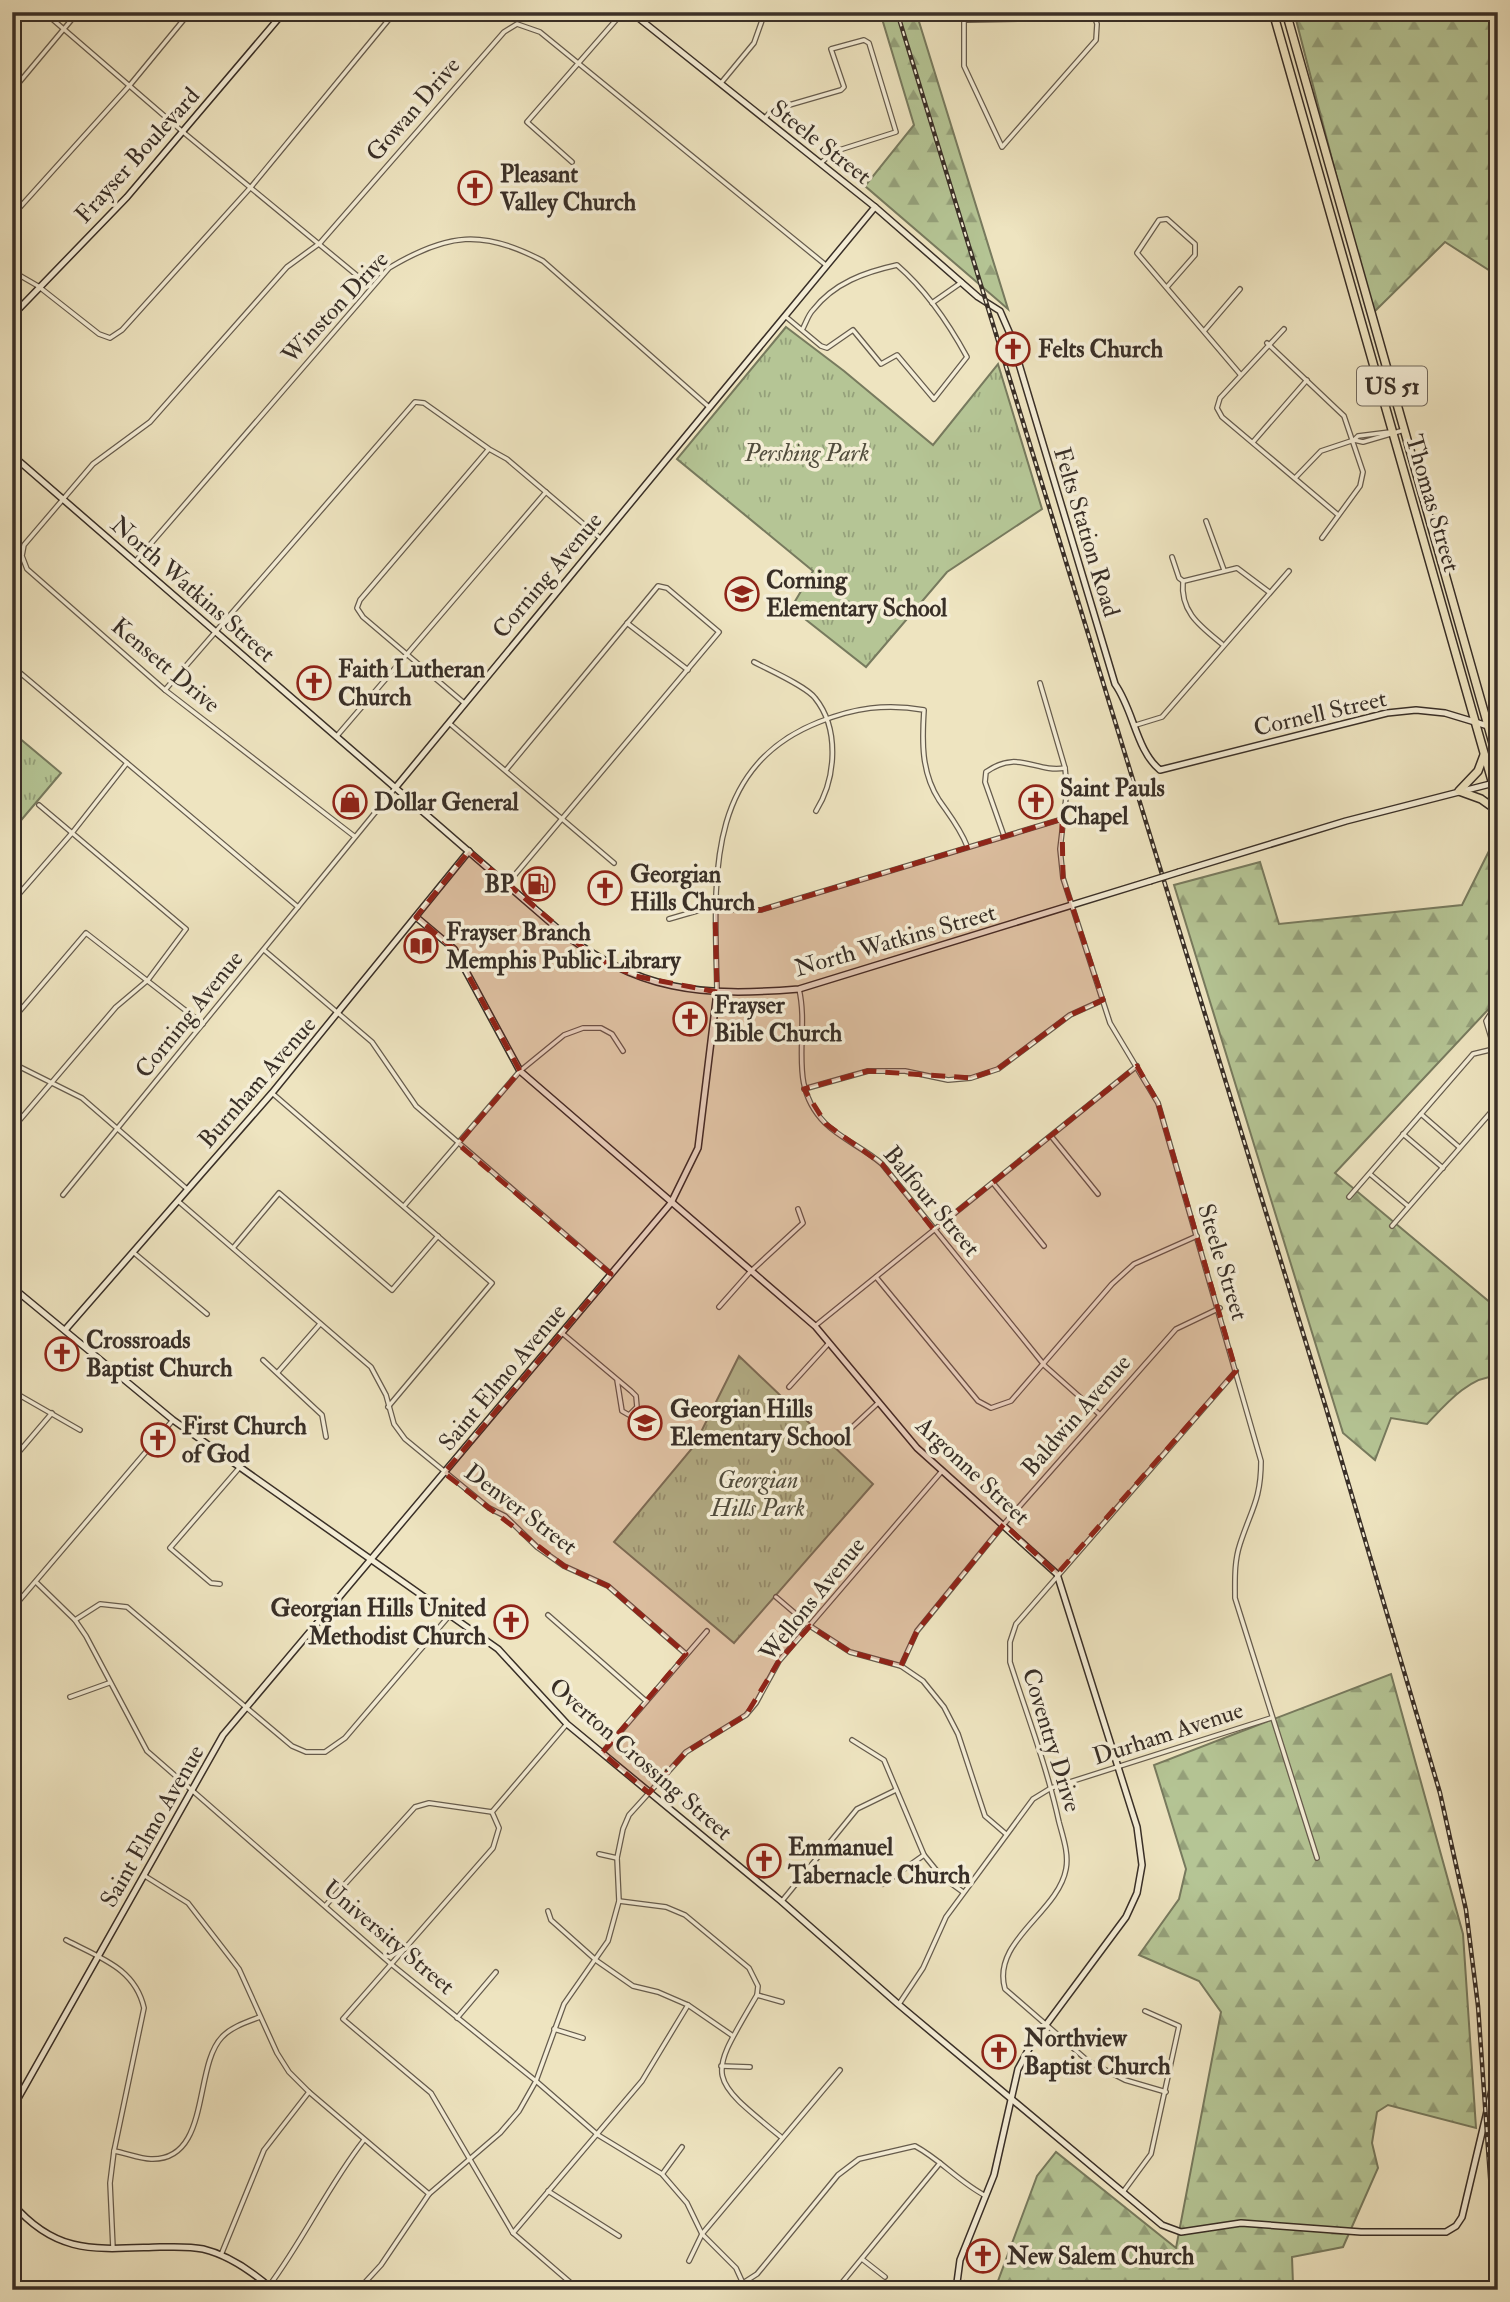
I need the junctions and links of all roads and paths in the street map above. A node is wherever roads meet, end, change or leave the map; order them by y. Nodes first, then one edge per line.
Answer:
1 (44, 12) edge
2 (78, 12) edge
3 (190, 12) edge
4 (284, 12) edge
5 (395, 12) edge
6 (624, 12) edge
7 (631, 12) edge
8 (765, 12) edge
9 (964, 12) edge
10 (1035, 12) edge
11 (1093, 12) edge
12 (1273, 12) edge
13 (1286, 12) edge
14 (966, 20) junction
15 (63, 29) junction
16 (578, 65) junction
17 (130, 85) junction
18 (720, 85) junction
19 (12, 91) edge
20 (764, 119) junction
21 (183, 132) junction
22 (572, 162) dead end
23 (820, 163) junction
24 (251, 187) junction
25 (875, 206) junction
26 (12, 216) edge
27 (320, 243) junction
28 (827, 266) junction
29 (12, 271) edge
30 (962, 282) junction
31 (38, 286) junction
32 (371, 287) junction
33 (1167, 287) junction
34 (1240, 289) dead end
35 (986, 302) joint
36 (932, 303) junction
37 (12, 316) edge
38 (785, 316) junction
39 (1284, 329) dead end
40 (802, 330) junction
41 (1205, 331) junction
42 (1379, 339) junction
43 (1268, 343) junction
44 (1367, 343) junction
45 (1241, 374) junction
46 (1307, 380) junction
47 (709, 407) junction
48 (1405, 429) junction
49 (1392, 432) junction
50 (1354, 440) junction
51 (1253, 442) junction
52 (489, 449) junction
53 (12, 456) edge
54 (1295, 478) junction
55 (546, 492) junction
56 (63, 499) junction
57 (1337, 514) junction
58 (1206, 521) dead end
59 (600, 538) junction
60 (1322, 538) dead end
61 (1172, 557) dead end
62 (134, 563) junction
63 (1224, 570) junction
64 (1289, 571) dead end
65 (1183, 582) junction
66 (1269, 592) junction
67 (627, 623) junction
68 (215, 632) junction
69 (1222, 645) junction
70 (406, 653) junction
71 (754, 662) dead end
72 (12, 666) edge
73 (688, 670) junction
74 (1040, 683) dead end
75 (165, 690) junction
76 (463, 702) junction
77 (826, 719) junction
78 (449, 723) junction
79 (1476, 724) junction
80 (1136, 725) junction
81 (1488, 726) junction
82 (336, 737) junction
83 (1496, 753) edge
84 (1484, 754) junction
85 (1498, 761) edge
86 (127, 763) junction
87 (1065, 768) junction
88 (506, 770) junction
89 (1160, 770) joint
90 (1495, 782) edge
91 (396, 787) junction
92 (1459, 791) junction
93 (1498, 802) edge
94 (39, 806) dead end
95 (816, 811) dead end
96 (1498, 811) edge
97 (1062, 818) junction
98 (563, 819) junction
99 (72, 833) junction
100 (1004, 835) junction
101 (354, 836) junction
102 (967, 846) junction
103 (469, 851) junction
104 (614, 863) dead end
105 (508, 883) junction
106 (12, 902) edge
107 (1072, 906) junction
108 (298, 907) junction
109 (715, 910) junction
110 (416, 917) junction
111 (669, 919) dead end
112 (264, 950) junction
113 (148, 980) junction
114 (799, 989) junction
115 (717, 992) junction
116 (1103, 1000) junction
117 (1498, 1003) edge
118 (338, 1013) junction
119 (12, 1020) edge
120 (203, 1024) junction
121 (1496, 1048) edge
122 (623, 1051) dead end
123 (1498, 1061) edge
124 (12, 1063) edge
125 (1138, 1066) junction
126 (520, 1071) junction
127 (52, 1081) junction
128 (804, 1089) junction
129 (272, 1093) junction
130 (1498, 1104) edge
131 (1421, 1114) junction
132 (12, 1129) edge
133 (118, 1130) junction
134 (1403, 1134) junction
135 (1051, 1136) junction
136 (458, 1144) junction
137 (1459, 1148) junction
138 (1443, 1168) junction
139 (1370, 1174) junction
140 (993, 1183) junction
141 (187, 1189) junction
142 (1098, 1194) dead end
143 (63, 1195) dead end
144 (1349, 1196) dead end
145 (177, 1200) junction
146 (671, 1203) junction
147 (404, 1206) junction
148 (1409, 1207) junction
149 (798, 1209) dead end
150 (1392, 1226) dead end
151 (934, 1230) junction
152 (438, 1236) junction
153 (1197, 1236) junction
154 (1044, 1246) dead end
155 (233, 1248) junction
156 (132, 1252) junction
157 (750, 1272) junction
158 (611, 1273) junction
159 (876, 1277) junction
160 (12, 1287) edge
161 (719, 1307) dead end
162 (1220, 1308) junction
163 (207, 1314) dead end
164 (320, 1324) junction
165 (815, 1326) junction
166 (65, 1330) junction
167 (562, 1334) junction
168 (830, 1342) junction
169 (263, 1360) dead end
170 (1045, 1366) junction
171 (1236, 1371) junction
172 (277, 1373) junction
173 (617, 1380) junction
174 (789, 1387) dead end
175 (12, 1391) edge
176 (879, 1401) junction
177 (388, 1407) junction
178 (52, 1413) junction
179 (1099, 1414) junction
180 (173, 1420) junction
181 (80, 1430) dead end
182 (847, 1433) dead end
183 (326, 1437) dead end
184 (12, 1460) edge
185 (240, 1467) junction
186 (942, 1471) junction
187 (444, 1473) junction
188 (1004, 1524) junction
189 (372, 1559) junction
190 (1057, 1574) junction
191 (37, 1583) junction
192 (220, 1584) dead end
193 (776, 1597) dead end
194 (12, 1609) edge
195 (450, 1614) junction
196 (548, 1615) dead end
197 (75, 1620) junction
198 (810, 1626) junction
199 (707, 1631) dead end
200 (686, 1654) junction
201 (901, 1666) junction
202 (109, 1683) junction
203 (70, 1696) dead end
204 (646, 1701) junction
205 (244, 1708) junction
206 (1271, 1718) junction
207 (567, 1724) junction
208 (852, 1740) dead end
209 (602, 1754) junction
210 (1119, 1768) junction
211 (1051, 1788) junction
212 (896, 1790) junction
213 (190, 1791) junction
214 (649, 1793) junction
215 (492, 1812) junction
216 (1006, 1834) junction
217 (599, 1854) dead end
218 (924, 1855) junction
219 (617, 1858) junction
220 (1317, 1858) dead end
221 (145, 1876) junction
222 (883, 1884) dead end
223 (963, 1892) junction
224 (619, 1901) junction
225 (781, 1901) junction
226 (325, 1906) junction
227 (548, 1911) dead end
228 (66, 1940) dead end
229 (97, 1956) junction
230 (597, 1961) junction
231 (391, 1964) junction
232 (496, 1972) dead end
233 (757, 1995) junction
234 (782, 2002) dead end
235 (898, 2004) junction
236 (688, 2005) junction
237 (1144, 2011) dead end
238 (260, 2017) junction
239 (457, 2018) junction
240 (1046, 2026) junction
241 (554, 2029) junction
242 (733, 2036) junction
243 (583, 2038) dead end
244 (1498, 2065) edge
245 (721, 2066) junction
246 (750, 2067) dead end
247 (840, 2070) dead end
248 (536, 2081) junction
249 (309, 2092) junction
250 (1166, 2092) junction
251 (1012, 2100) junction
252 (12, 2109) edge
253 (598, 2135) junction
254 (781, 2137) junction
255 (364, 2140) junction
256 (682, 2147) dead end
257 (114, 2151) junction
258 (470, 2158) junction
259 (940, 2163) junction
260 (662, 2174) junction
261 (548, 2191) junction
262 (1123, 2192) junction
263 (429, 2194) junction
264 (986, 2196) junction
265 (12, 2203) edge
266 (513, 2233) junction
267 (702, 2234) junction
268 (619, 2236) dead end
269 (113, 2249) junction
270 (221, 2255) junction
271 (862, 2259) junction
272 (689, 2261) dead end
273 (885, 2277) dead end
274 (743, 2283) junction
275 (573, 2285) junction
276 (271, 2288) edge
277 (358, 2290) edge
278 (569, 2290) edge
279 (579, 2290) edge
280 (746, 2290) edge
281 (836, 2290) edge
282 (956, 2290) edge

1 - 15 street
2 - 15 street
3 - 17 street
4 - 21 street, Frayser Boulevard
5 - 24 street
6 - 16 street
7 - 18 street, Steele Street
8 - 18 street
9 - 14 street
10 - 14 street
11 - 14 street
12 - 44 highway, Thomas Street / US 51
13 - 42 highway, Thomas Street / US 51
15 - 17 street
15 - 19 street
16 - 22 street
16 - 27 street, Gowan Drive
16 - 28 street, Gowan Drive
17 - 21 street
17 - 26 street
18 - 20 street, Steele Street
20 - 23 street, Steele Street
20 - 23 street
21 - 24 street
21 - 31 street, Frayser Boulevard
23 - 25 street, Steele Street
24 - 27 street
24 - 31 street
25 - 28 street, Corning Avenue
25 - 30 street, Steele Street
27 - 32 street
27 - 56 street, Gowan Drive
28 - 38 street, Corning Avenue
29 - 31 street
30 - 35 street, Steele Street
30 - 36 street
31 - 37 street, Frayser Boulevard
32 - 47 street, Winston Drive
32 - 62 street, Winston Drive
33 - 33 street
33 - 41 street
34 - 41 street
35 - 80 street, Felts Station Road
36 - 40 street
36 - 40 street
38 - 40 street
38 - 47 street, Corning Avenue
39 - 43 street
41 - 45 street
42 - 44 highway
42 - 48 highway, Thomas Street / US 51
43 - 45 street
43 - 46 street
44 - 49 highway, Thomas Street / US 51
45 - 51 street
46 - 50 street
46 - 51 street
47 - 59 street, Corning Avenue
48 - 49 street
48 - 81 highway, Thomas Street / US 51
49 - 50 street
49 - 79 highway, Thomas Street / US 51
50 - 54 street
50 - 57 street
51 - 54 street
52 - 55 street
52 - 68 street
52 - 70 street
53 - 56 street, North Watkins Street
54 - 57 street
55 - 59 street
55 - 70 street
56 - 62 street, North Watkins Street
56 - 75 street, Kensett Drive
57 - 60 street
58 - 63 street
59 - 76 street, Corning Avenue
61 - 65 street
62 - 68 street, North Watkins Street
63 - 65 street
63 - 66 street
64 - 66 street
65 - 69 street
66 - 69 street
67 - 73 street
67 - 73 street
67 - 88 street
68 - 75 street
68 - 82 street, North Watkins Street
69 - 80 street
70 - 76 street
70 - 82 street
71 - 77 street
72 - 86 street
73 - 98 street
74 - 87 street, Steele Street
75 - 101 street, Kensett Drive
76 - 78 street, Corning Avenue
77 - 95 street
77 - 102 street, Saint Elmo Avenue
77 - 109 street, Saint Elmo Avenue
78 - 88 street
78 - 91 street, Corning Avenue
79 - 81 street, Cornell Street
79 - 84 highway, Thomas Street / US 51
79 - 89 street, Cornell Street
80 - 89 street, Felts Station Road
81 - 83 highway, Thomas Street / US 51
82 - 91 street, North Watkins Street
83 - 85 highway, Thomas Street / US 51
84 - 90 highway, Thomas Street / US 51
84 - 92 highway
86 - 99 street
86 - 108 street
87 - 97 street, Steele Street
87 - 100 street
88 - 98 street
90 - 92 street, North Watkins Street
90 - 93 highway, Thomas Street / US 51
91 - 101 street, Corning Avenue
91 - 103 street, North Watkins Street
92 - 96 highway
92 - 107 street, North Watkins Street, bridge
94 - 99 street
97 - 100 street
97 - 107 street, Steele Street
98 - 104 street
98 - 105 street
99 - 106 street
99 - 113 street
100 - 102 street
101 - 108 street, Corning Avenue
102 - 109 street
103 - 105 street, North Watkins Street
103 - 110 street, Burnham Avenue
105 - 115 street, North Watkins Street
107 - 114 street, North Watkins Street
107 - 116 street, Steele Street
108 - 112 street, Corning Avenue
109 - 111 street
109 - 115 street, Saint Elmo Avenue
110 - 118 street, Burnham Avenue
110 - 126 street, Argonne Street
112 - 118 street
112 - 120 street, Corning Avenue
113 - 119 street
113 - 120 street
113 - 127 street
114 - 115 street, North Watkins Street
114 - 128 street, Balfour Street
115 - 146 street, Saint Elmo Avenue
116 - 125 street, Steele Street
116 - 128 street
117 - 121 street
118 - 129 street, Burnham Avenue
118 - 136 street
120 - 133 street, Corning Avenue
121 - 123 street
121 - 131 street
122 - 126 street
124 - 127 street
125 - 135 street
125 - 153 street, Steele Street
126 - 136 street
126 - 146 street, Argonne Street
127 - 132 street
127 - 133 street
128 - 151 street, Balfour Street
129 - 141 street, Burnham Avenue
129 - 147 street
130 - 137 street
131 - 134 street
131 - 137 street
133 - 141 street
133 - 143 street, Corning Avenue
134 - 138 street
134 - 139 street
135 - 140 street
135 - 142 street
136 - 147 street
136 - 158 street
137 - 138 street
138 - 148 street
139 - 144 street
139 - 148 street
140 - 151 street
140 - 154 street
141 - 145 street, Burnham Avenue
145 - 155 street, Denver Street
145 - 156 street, Burnham Avenue
146 - 157 street, Argonne Street
146 - 158 street, Saint Elmo Avenue
147 - 152 street
148 - 150 street
149 - 157 street
151 - 159 street
151 - 170 street, Balfour Street
152 - 155 street
152 - 177 street
153 - 162 street, Steele Street
153 - 170 street
155 - 164 street, Denver Street
156 - 163 street
156 - 166 street, Burnham Avenue
157 - 161 street
157 - 165 street, Argonne Street
158 - 167 street, Saint Elmo Avenue
159 - 165 street
159 - 170 street
160 - 166 street, Overton Crossing Street
162 - 171 street, Steele Street
162 - 179 street, Baldwin Avenue
164 - 172 street
164 - 177 street, Denver Street
165 - 168 street, Argonne Street
166 - 180 street, Overton Crossing Street
167 - 173 street
167 - 187 street, Saint Elmo Avenue
168 - 174 street
168 - 176 street, Argonne Street
169 - 172 street
170 - 179 street, Balfour Street
171 - 190 street, Coventry Drive
171 - 206 street, Steele Street
172 - 183 street
173 - 173 street
175 - 178 street
176 - 182 street
176 - 186 street, Argonne Street
177 - 187 street, Denver Street
178 - 181 street
178 - 184 street
179 - 188 street, Baldwin Avenue
180 - 185 street, Overton Crossing Street
180 - 191 street
185 - 189 street, Overton Crossing Street
185 - 192 street
186 - 188 street, Argonne Street
186 - 198 street, Wellons Avenue
187 - 189 street, Saint Elmo Avenue
187 - 200 street, Denver Street
188 - 190 street, Argonne Street
188 - 201 street, Baldwin Avenue
189 - 195 street, Overton Crossing Street
189 - 205 street, Saint Elmo Avenue
190 - 210 street, Argonne Street
190 - 211 street, Coventry Drive
191 - 194 street
191 - 197 street, University Street
193 - 198 street
195 - 205 street
195 - 207 street, Overton Crossing Street
196 - 204 street
197 - 202 street, University Street
197 - 205 street
198 - 201 street
198 - 214 street, Wellons Avenue
199 - 200 street
200 - 204 street
201 - 216 street
202 - 203 street
202 - 213 street, University Street
204 - 209 street
205 - 213 street, Saint Elmo Avenue
206 - 210 street, Durham Avenue
206 - 220 street, Steele Street
207 - 209 street, Overton Crossing Street
207 - 215 street
208 - 212 street
209 - 214 street, Overton Crossing Street
210 - 211 street, Durham Avenue
210 - 240 street, Argonne Street
211 - 216 street, Durham Avenue
211 - 240 street, Coventry Drive
212 - 218 street
212 - 225 street
213 - 221 street, Saint Elmo Avenue
213 - 226 street, University Street
214 - 219 street, Wellons Avenue
214 - 225 street, Overton Crossing Street
215 - 226 street
215 - 231 street
216 - 223 street, Durham Avenue
217 - 219 street
218 - 222 street
218 - 223 street
219 - 224 street, Wellons Avenue
221 - 229 street, Saint Elmo Avenue
221 - 238 street
223 - 235 street, Durham Avenue
224 - 230 street, Wellons Avenue
224 - 233 street
225 - 235 street, Overton Crossing Street
226 - 231 street, University Street
227 - 230 street
228 - 229 street
229 - 252 street, Saint Elmo Avenue
229 - 257 street
230 - 236 street
230 - 241 street, Wellons Avenue
231 - 239 street, University Street
231 - 258 street
232 - 239 street
233 - 234 street
233 - 242 street
235 - 251 street, Overton Crossing Street
236 - 242 street
236 - 253 street
237 - 250 street
238 - 249 street
238 - 257 street
239 - 248 street, University Street
240 - 250 street, Coventry Drive
240 - 251 street, Argonne Street
241 - 243 street
241 - 248 street, Wellons Avenue
242 - 245 street
244 - 262 street, Overton Crossing Street
245 - 246 street
245 - 254 street
247 - 254 street
248 - 253 street, University Street
248 - 258 street, Wellons Avenue
249 - 255 street
249 - 270 street
250 - 262 street
251 - 262 street, Overton Crossing Street
251 - 264 street, Argonne Street
253 - 260 street, University Street
253 - 261 street
254 - 267 street
255 - 263 street
255 - 276 street
256 - 260 street
257 - 269 street
258 - 263 street, Wellons Avenue
258 - 266 street
259 - 264 street
259 - 271 street
259 - 274 street
260 - 267 street, University Street
261 - 266 street
261 - 268 street
263 - 277 street, Wellons Avenue
264 - 282 street, Argonne Street
265 - 269 street
266 - 275 street
267 - 272 street
267 - 274 street, University Street
269 - 270 street
270 - 276 street
271 - 273 street
271 - 281 street
274 - 280 street, University Street
275 - 278 street
275 - 279 street

